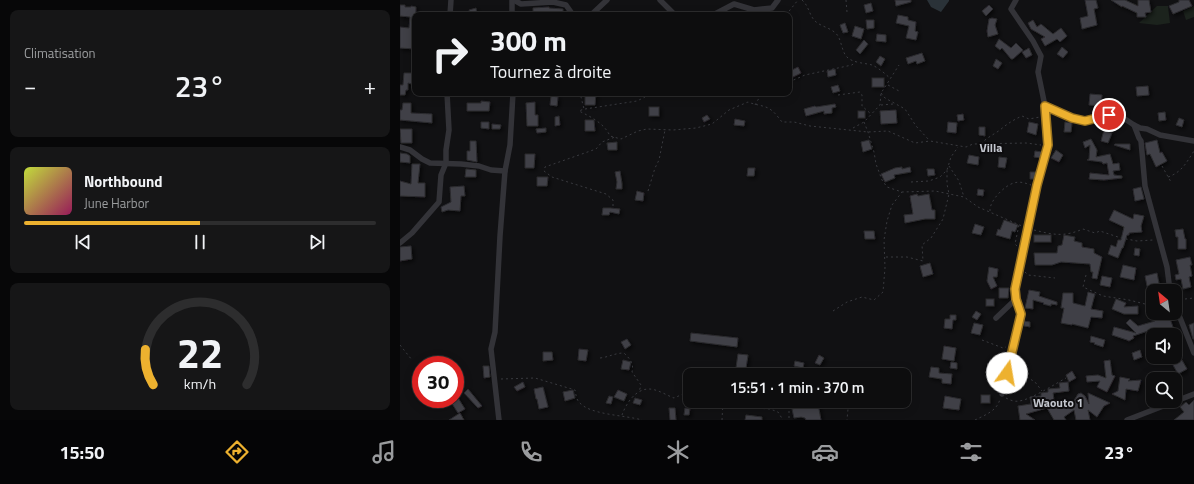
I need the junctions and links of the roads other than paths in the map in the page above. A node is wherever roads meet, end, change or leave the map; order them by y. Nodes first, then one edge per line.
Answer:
1 (451, 0) edge
2 (513, 0) edge
3 (606, 0) edge
4 (660, 0) edge
5 (778, 0) edge
6 (1016, 0) edge
7 (450, 12) edge
8 (512, 12) edge
9 (571, 12) edge
10 (594, 12) edge
11 (672, 12) edge
12 (719, 12) edge
13 (447, 96) edge
14 (512, 96) edge
15 (1045, 106) junction
16 (1134, 125) junction
17 (1194, 141) edge
18 (400, 148) edge
19 (446, 162) junction
20 (505, 171) junction
21 (400, 243) edge
22 (1169, 284) edge
23 (1016, 299) junction
24 (996, 318) dead end
25 (1181, 320) edge
26 (1194, 353) edge
27 (1002, 394) road end
28 (1194, 394) edge
29 (499, 420) edge
30 (1127, 420) edge

1 - 7 street
2 - 8 street
2 - 9 street
3 - 10 street
4 - 11 street
5 - 12 street
6 - 15 street
13 - 19 street
14 - 20 street
15 - 16 street
15 - 23 street
16 - 17 street
16 - 22 street
18 - 19 street
19 - 20 street
19 - 21 street
20 - 29 street
23 - 24 street
23 - 27 street
25 - 26 street
28 - 30 street

